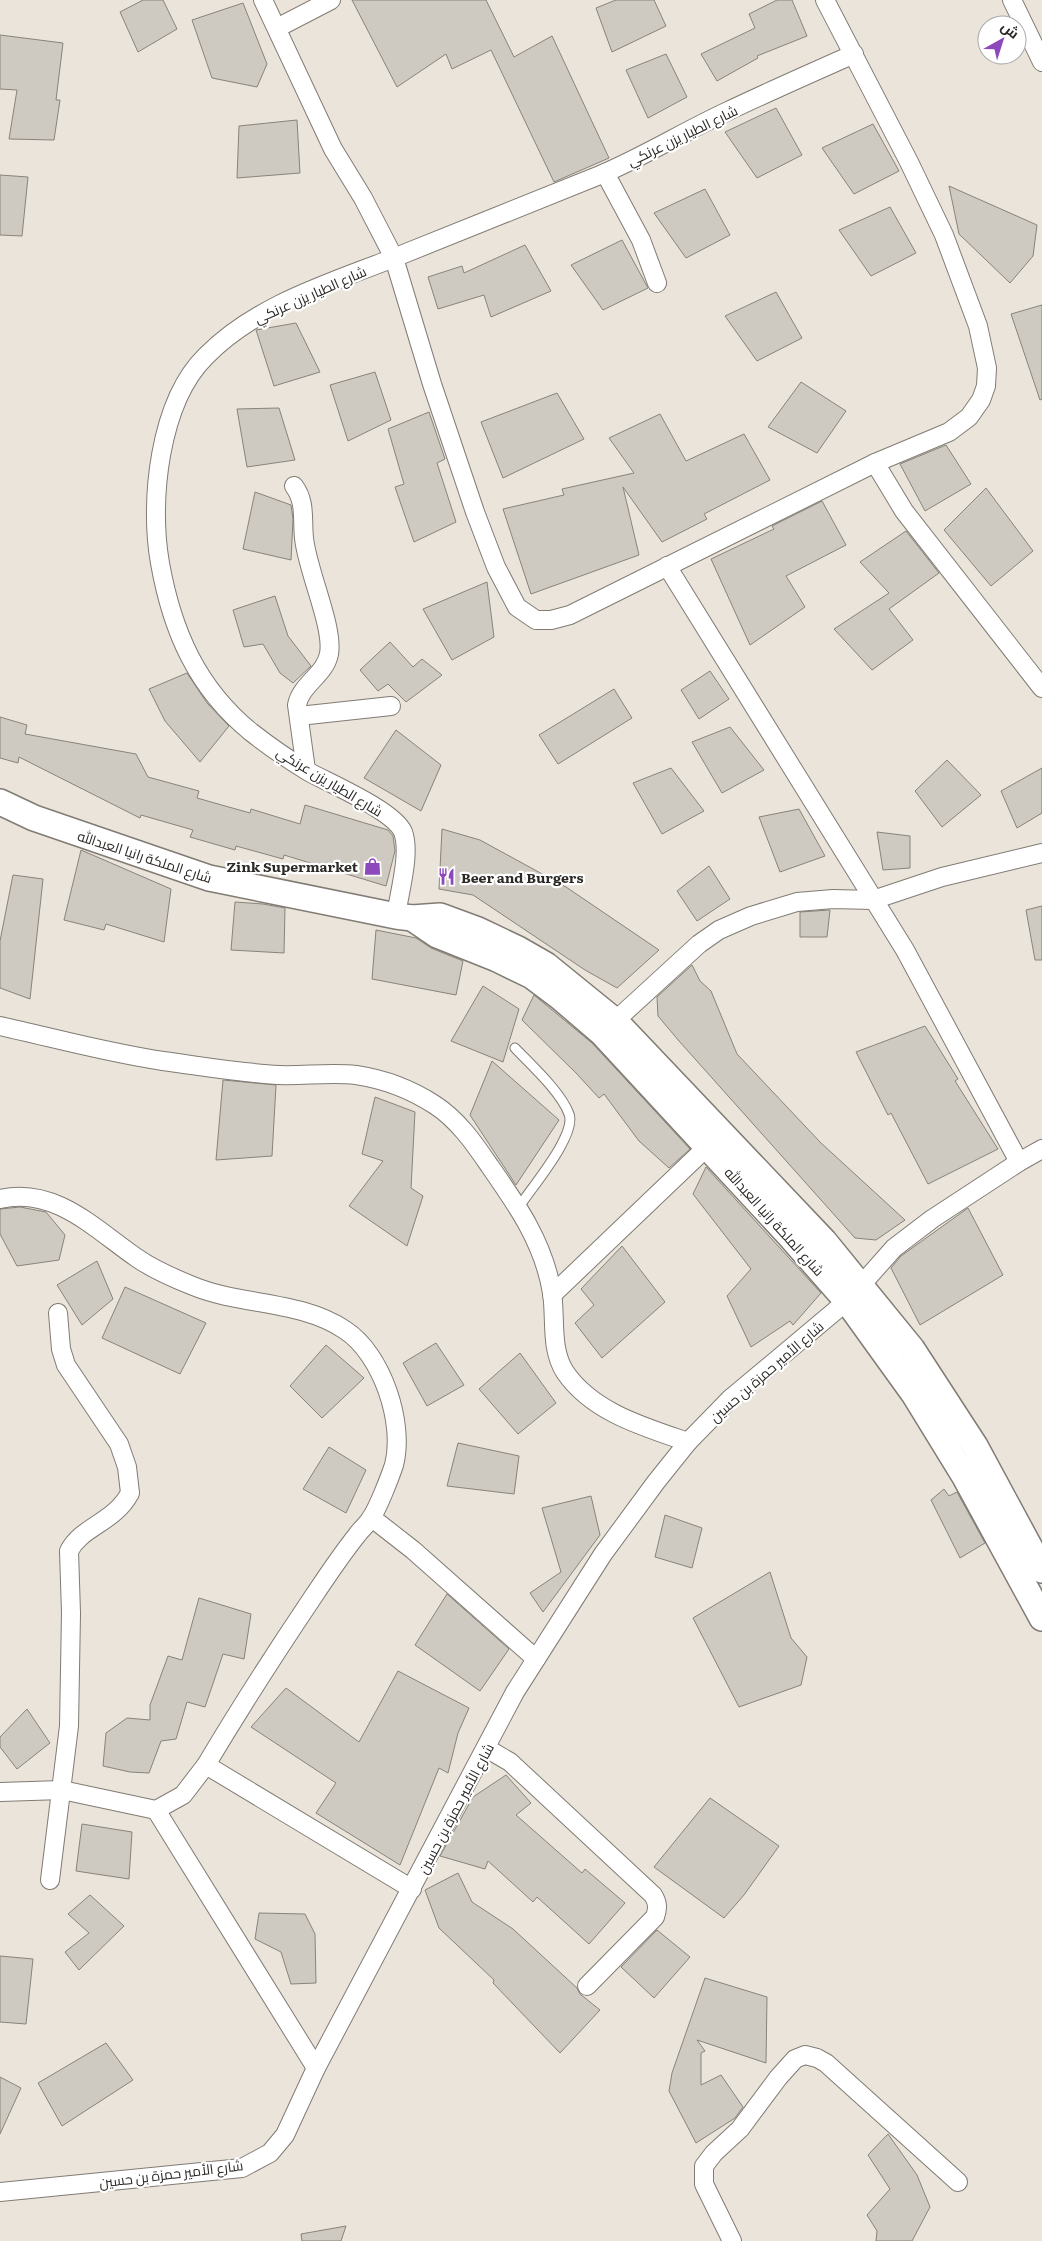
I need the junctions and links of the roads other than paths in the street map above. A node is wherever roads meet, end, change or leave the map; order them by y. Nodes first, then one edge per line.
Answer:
1 (263, 0) edge
2 (331, 0) edge
3 (825, 0) edge
4 (1012, 0) edge
5 (277, 28) junction
6 (854, 54) junction
7 (1042, 62) edge
8 (605, 173) junction
9 (394, 258) junction
10 (657, 283) dead end
11 (875, 463) junction
12 (294, 486) dead end
13 (667, 566) junction
14 (1042, 688) edge
15 (391, 706) dead end
16 (299, 716) junction
17 (306, 770) junction
18 (0, 802) edge
19 (1042, 853) edge
20 (873, 900) junction
21 (404, 917) junction
22 (614, 1021) junction
23 (0, 1026) edge
24 (515, 1048) dead end
25 (708, 1146) junction
26 (1042, 1149) edge
27 (1018, 1162) junction
28 (0, 1199) edge
29 (518, 1207) junction
30 (854, 1294) junction
31 (552, 1295) junction
32 (58, 1313) dead end
33 (688, 1442) junction
34 (372, 1518) junction
35 (1042, 1570) edge
36 (1042, 1618) edge
37 (536, 1659) junction
38 (486, 1748) junction
39 (206, 1765) junction
40 (62, 1790) junction
41 (0, 1792) edge
42 (156, 1810) junction
43 (50, 1880) dead end
44 (412, 1889) junction
45 (587, 1986) dead end
46 (316, 2068) junction
47 (958, 2182) dead end
48 (0, 2192) edge
49 (732, 2241) edge

1 - 5 street
2 - 5 street
3 - 6 street
4 - 7 street
5 - 9 street
6 - 8 street, شارع الطيار يزن عرنكي
6 - 11 street
8 - 9 street, شارع الطيار يزن عرنكي
8 - 10 street
9 - 13 street
9 - 17 street, شارع الطيار يزن عرنكي
11 - 13 street
11 - 14 street
12 - 16 street
13 - 20 street
15 - 16 street
16 - 17 street
17 - 21 street, شارع الطيار يزن عرنكي
18 - 21 main road, شارع الملكة رانيا العبدالله
19 - 20 street
20 - 22 street
20 - 27 street
21 - 22 main road, شارع الملكة رانيا العبدالله
21 - 25 main road, شارع الملكة رانيا العبدالله
22 - 30 main road, شارع الملكة رانيا العبدالله
23 - 29 street
24 - 29 lane
25 - 30 main road, شارع الملكة رانيا العبدالله
25 - 31 street
26 - 27 street, شارع الأمير حمزة بن حسين
27 - 30 street, شارع الأمير حمزة بن حسين
28 - 34 street
29 - 31 street
30 - 33 street, شارع الأمير حمزة بن حسين
30 - 35 main road, شارع الملكة رانيا العبدالله
30 - 36 main road, شارع الملكة رانيا العبدالله
31 - 33 street
32 - 40 street
33 - 37 street, شارع الأمير حمزة بن حسين
34 - 37 street
34 - 39 street
37 - 38 street, شارع الأمير حمزة بن حسين
38 - 44 street, شارع الأمير حمزة بن حسين
38 - 45 street
39 - 42 street
39 - 44 street
40 - 41 street
40 - 42 street
40 - 43 street
42 - 46 street
44 - 46 street, شارع الأمير حمزة بن حسين
46 - 48 street, شارع الأمير حمزة بن حسين
47 - 49 street

